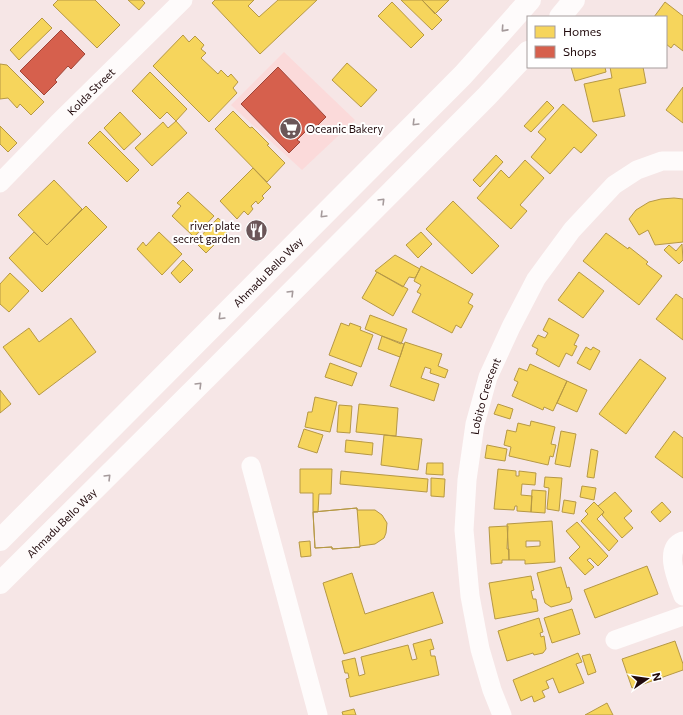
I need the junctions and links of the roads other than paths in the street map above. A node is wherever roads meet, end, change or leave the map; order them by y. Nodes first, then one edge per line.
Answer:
1 (530, 0) edge
2 (574, 0) edge
3 (175, 2) edge
4 (561, 16) edge
5 (527, 53) edge
6 (683, 161) edge
7 (0, 183) edge
8 (252, 466) dead end
9 (0, 540) edge
10 (683, 542) edge
11 (0, 583) edge
12 (683, 596) edge
13 (683, 616) edge
14 (616, 640) dead end
15 (318, 715) edge
16 (502, 715) edge

1 -> 9 main road, Ahmadu Bello Way
2 - 4 main road
3 - 7 street, Kolda Street
11 -> 5 main road, Ahmadu Bello Way
6 - 16 street, Lobito Crescent
8 - 15 street
10 - 12 street
13 - 14 street

